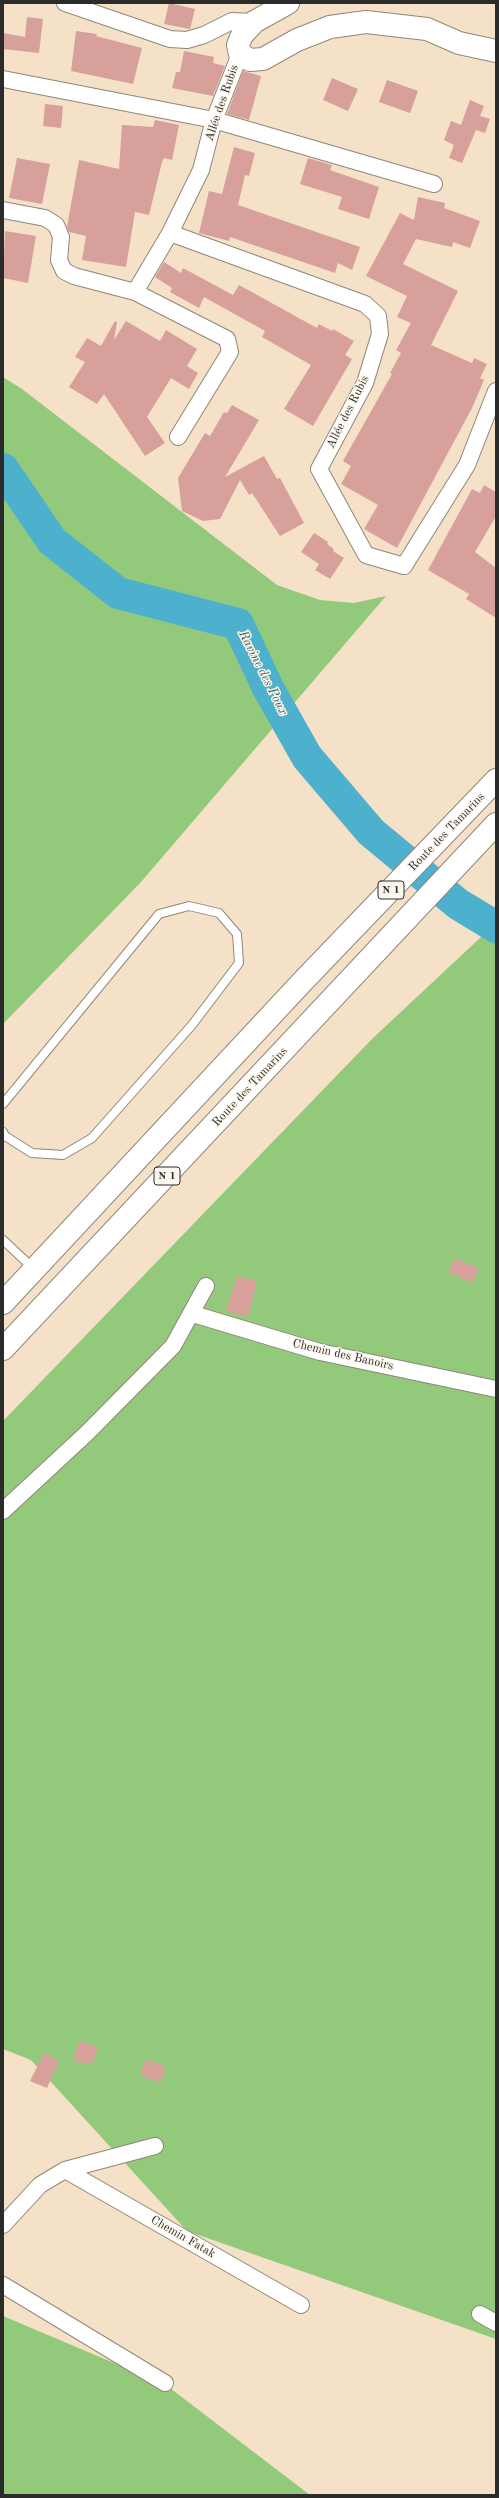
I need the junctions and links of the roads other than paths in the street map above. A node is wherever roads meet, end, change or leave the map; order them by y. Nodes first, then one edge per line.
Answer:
1 (65, 3) edge
2 (288, 3) edge
3 (254, 22) junction
4 (496, 51) edge
5 (240, 54) junction
6 (3, 79) edge
7 (214, 120) junction
8 (434, 184) dead end
9 (3, 210) edge
10 (170, 233) junction
11 (135, 292) junction
12 (496, 391) edge
13 (178, 437) dead end
14 (496, 780) edge
15 (496, 824) edge
16 (3, 1104) edge
17 (3, 1132) edge
18 (3, 1240) edge
19 (35, 1269) junction
20 (206, 1286) dead end
21 (3, 1303) edge
22 (192, 1314) junction
23 (3, 1349) edge
24 (496, 1389) edge
25 (3, 1511) edge
26 (155, 2146) dead end
27 (65, 2170) junction
28 (3, 2225) edge
29 (3, 2284) edge
30 (301, 2305) dead end
31 (480, 2314) dead end
32 (496, 2323) edge
33 (164, 2383) dead end

1 - 3 street
2 - 3 main road
3 - 5 main road
4 - 5 main road
5 - 7 street, Allée des Rubis
6 - 7 street
7 - 8 street
7 - 10 street, Allée des Rubis
9 - 11 street
10 - 11 street
10 - 12 street, Allée des Rubis
11 - 13 street
14 - 19 main road, Route des Tamarins / N 1
15 - 23 main road, Route des Tamarins / N 1
16 - 17 lane
18 - 19 lane
19 - 21 main road, Route des Tamarins / N 1
20 - 22 street
22 - 24 street, Chemin des Banoirs
22 - 25 street
26 - 27 street
27 - 28 street
27 - 30 street, Chemin Fatak
29 - 33 street
31 - 32 street

